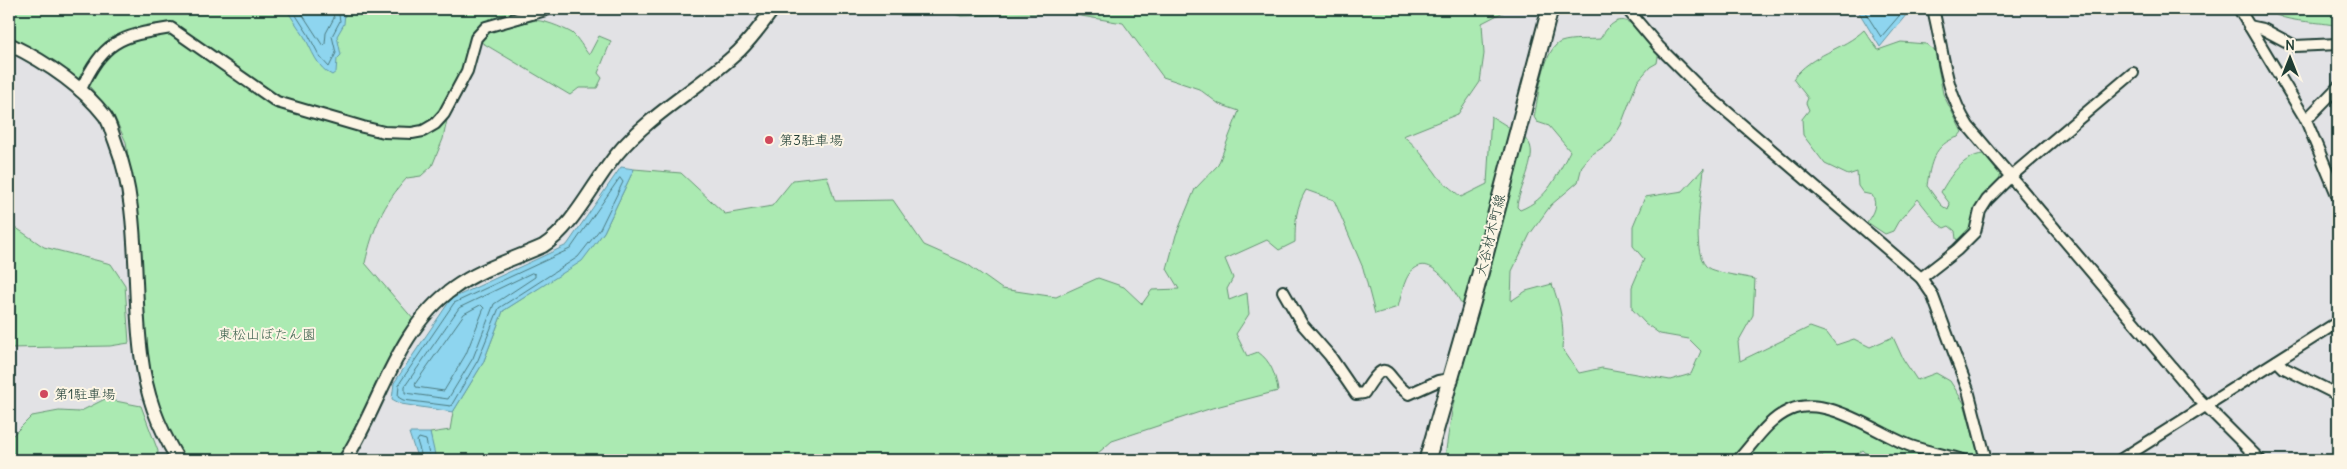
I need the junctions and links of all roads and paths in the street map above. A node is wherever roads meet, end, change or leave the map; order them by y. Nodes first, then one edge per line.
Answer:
1 (549, 9) edge
2 (773, 9) edge
3 (1550, 9) edge
4 (1627, 9) edge
5 (1933, 9) edge
6 (2239, 9) edge
7 (2249, 26) junction
8 (9, 44) edge
9 (2338, 44) edge
10 (2133, 72) dead end
11 (2338, 87) edge
12 (80, 91) junction
13 (2306, 120) junction
14 (2010, 177) junction
15 (2338, 197) edge
16 (1921, 278) junction
17 (1283, 291) dead end
18 (2338, 322) edge
19 (2277, 361) junction
20 (1451, 378) junction
21 (2338, 395) edge
22 (2206, 407) junction
23 (178, 460) edge
24 (345, 460) edge
25 (1427, 460) edge
26 (1738, 460) edge
27 (1963, 460) edge
28 (1986, 460) edge
29 (2120, 460) edge
30 (2260, 460) edge

1 - 12 street
2 - 24 street
3 - 20 main road, 大谷材木町線
4 - 16 street
5 - 14 street
6 - 7 street
7 - 9 street
7 - 13 street
8 - 12 street
10 - 14 street
11 - 13 street
12 - 23 street
13 - 15 street
14 - 16 street
14 - 22 street
16 - 28 street
17 - 20 street
18 - 19 street
19 - 21 street
19 - 22 street
20 - 25 main road, 大谷材木町線
22 - 29 street
22 - 30 street
26 - 27 street

